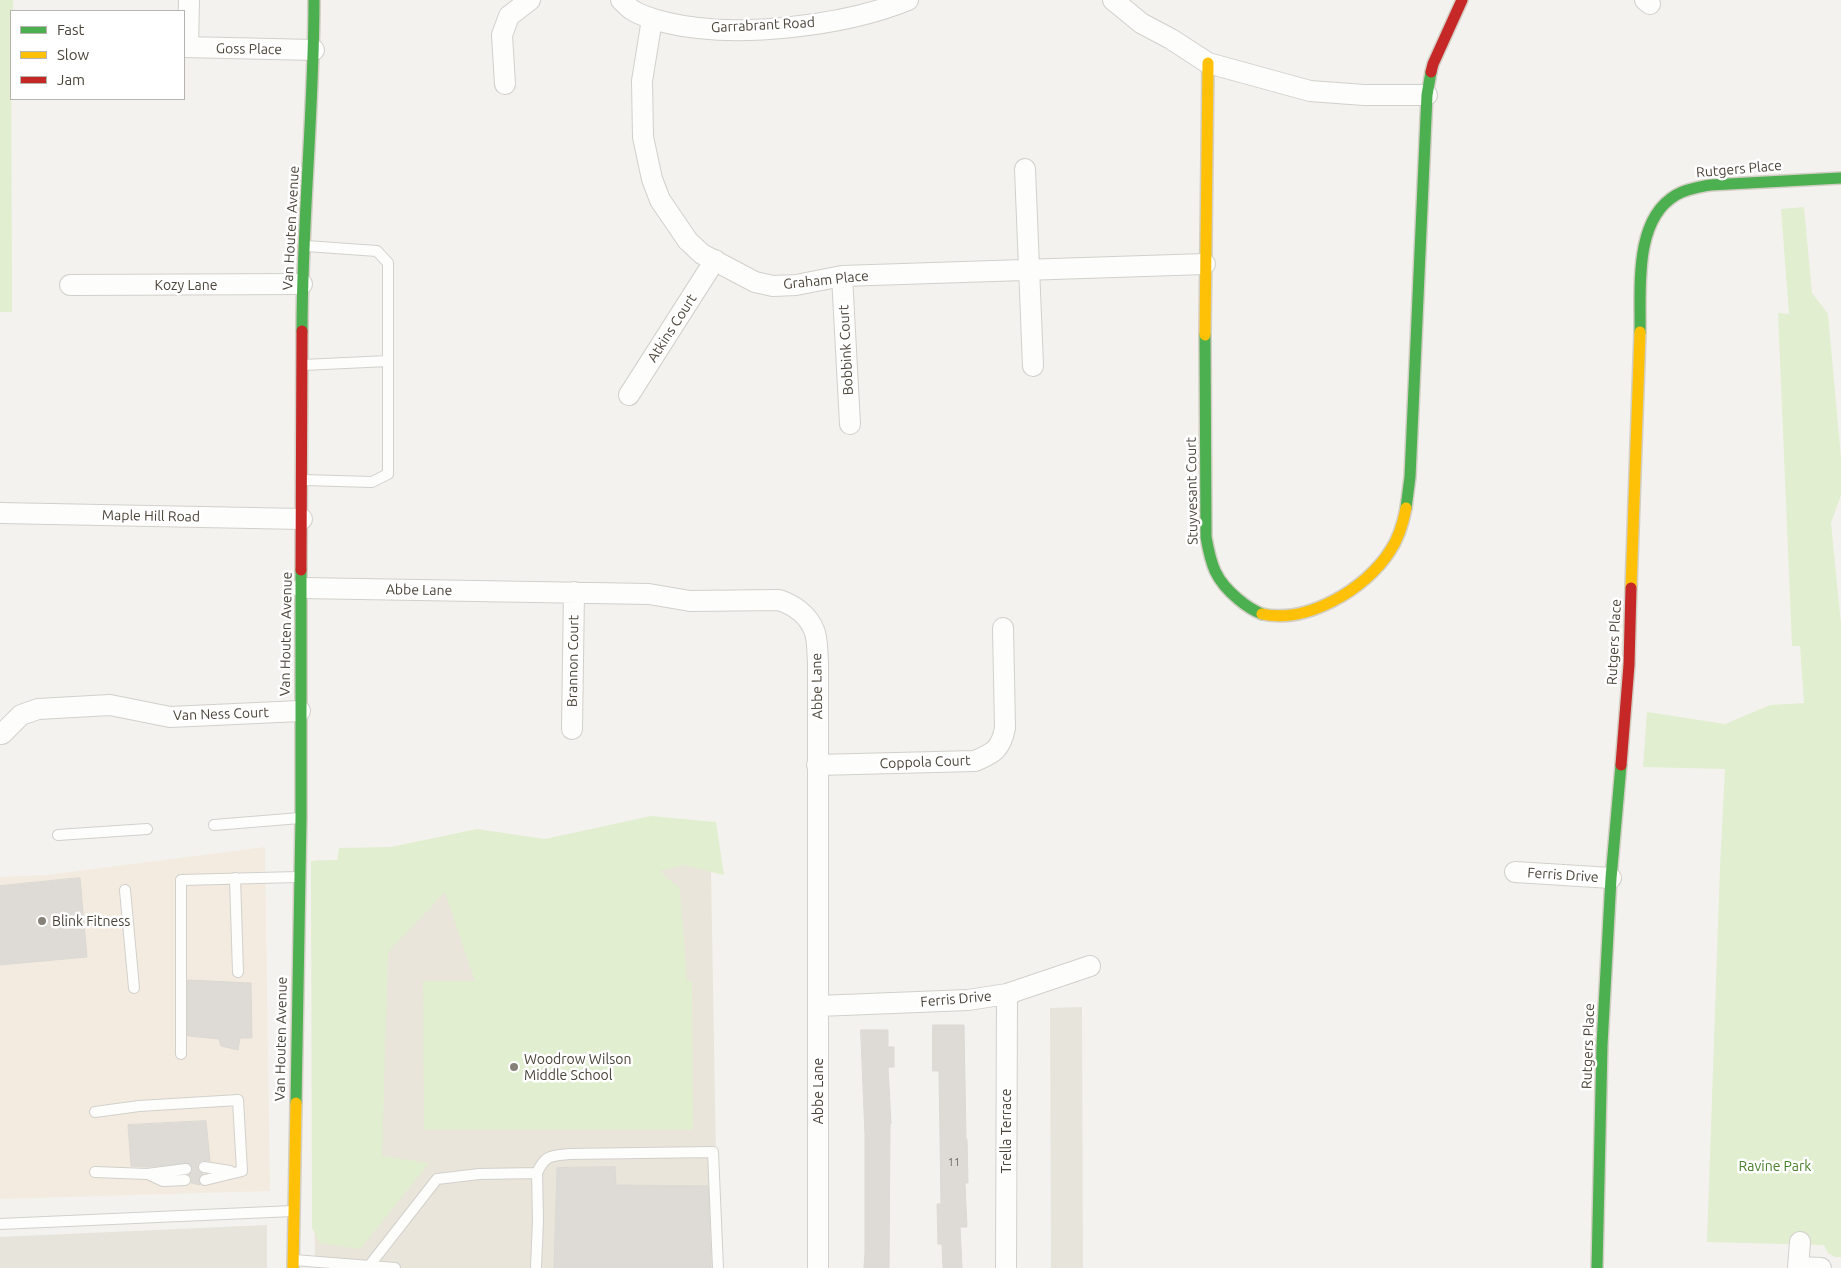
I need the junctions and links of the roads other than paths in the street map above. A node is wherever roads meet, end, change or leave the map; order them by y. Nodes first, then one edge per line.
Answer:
1 (189, 0) edge
2 (314, 0) edge
3 (530, 0) edge
4 (621, 0) edge
5 (908, 0) edge
6 (1113, 0) edge
7 (1462, 0) edge
8 (652, 19) junction
9 (186, 47) edge
10 (314, 50) junction
11 (1208, 63) junction
12 (505, 84) dead end
13 (1427, 95) junction
14 (1025, 169) dead end
15 (1841, 178) edge
16 (305, 246) junction
17 (715, 260) junction
18 (1205, 264) junction
19 (1030, 269) junction
20 (842, 276) junction
21 (302, 284) junction
22 (70, 285) dead end
23 (388, 361) junction
24 (303, 365) junction
25 (1033, 366) dead end
26 (629, 395) dead end
27 (850, 424) dead end
28 (302, 480) junction
29 (0, 513) edge
30 (302, 519) junction
31 (302, 588) junction
32 (574, 592) junction
33 (1003, 628) dead end
34 (300, 711) junction
35 (572, 729) dead end
36 (2, 734) dead end
37 (817, 765) junction
38 (301, 818) junction
39 (214, 825) dead end
40 (147, 829) dead end
41 (58, 835) dead end
42 (1515, 872) dead end
43 (299, 877) junction
44 (236, 878) junction
45 (1611, 878) junction
46 (125, 890) dead end
47 (1090, 966) dead end
48 (238, 972) dead end
49 (134, 988) dead end
50 (1007, 994) junction
51 (818, 1006) junction
52 (181, 1054) dead end
53 (95, 1112) dead end
54 (204, 1167) dead end
55 (186, 1169) dead end
56 (95, 1172) dead end
57 (236, 1172) junction
58 (537, 1173) junction
59 (147, 1174) junction
60 (185, 1180) dead end
61 (205, 1180) dead end
62 (294, 1211) junction
63 (0, 1224) edge
64 (1800, 1242) dead end
65 (293, 1264) edge
66 (369, 1266) junction
67 (395, 1268) edge
68 (536, 1268) edge
69 (718, 1268) edge
70 (818, 1268) edge
71 (1006, 1268) edge
72 (1597, 1268) edge
73 (1798, 1268) edge
74 (1821, 1268) edge

1 - 9 street
2 - 10 street, Van Houten Avenue
3 - 12 street
4 - 8 street, Garrabrant Road
5 - 8 street, Garrabrant Road
6 - 11 street
7 - 13 street, Stuyvesant Court
8 - 17 street, Graham Place
9 - 10 street, Goss Place
10 - 16 street, Van Houten Avenue
11 - 13 street
11 - 18 street, Stuyvesant Court
13 - 18 street, Stuyvesant Court
14 - 19 street
15 - 45 street, Rutgers Place
16 - 21 street, Van Houten Avenue
16 - 23 lane
17 - 20 street, Graham Place
17 - 26 street, Atkins Court
18 - 19 street, Graham Place
19 - 20 street, Graham Place
19 - 25 street
20 - 27 street, Bobbink Court
21 - 22 street, Kozy Lane
21 - 24 street, Van Houten Avenue
23 - 24 lane
23 - 28 lane
24 - 28 street, Van Houten Avenue
28 - 30 street, Van Houten Avenue
29 - 30 street, Maple Hill Road
30 - 31 street, Van Houten Avenue
31 - 32 street, Abbe Lane
31 - 34 street, Van Houten Avenue
32 - 35 street, Brannon Court
32 - 37 street, Abbe Lane
33 - 37 street, Coppola Court
34 - 36 street, Van Ness Court
34 - 38 street, Van Houten Avenue
37 - 51 street, Abbe Lane
38 - 39 lane
38 - 43 street, Van Houten Avenue
40 - 41 lane
42 - 45 street, Ferris Drive
43 - 44 lane
43 - 62 street, Van Houten Avenue
44 - 48 lane
44 - 52 lane
45 - 72 street, Rutgers Place
46 - 49 lane
47 - 50 street, Ferris Drive
50 - 51 street, Ferris Drive
50 - 71 street, Trella Terrace
51 - 70 street, Abbe Lane
53 - 57 lane
54 - 57 lane
55 - 59 lane
56 - 59 lane
57 - 61 lane
58 - 66 lane
58 - 68 lane
58 - 69 lane
59 - 60 lane
62 - 63 lane
62 - 65 street, Van Houten Avenue
64 - 73 street
65 - 66 lane
66 - 67 lane
73 - 74 street

